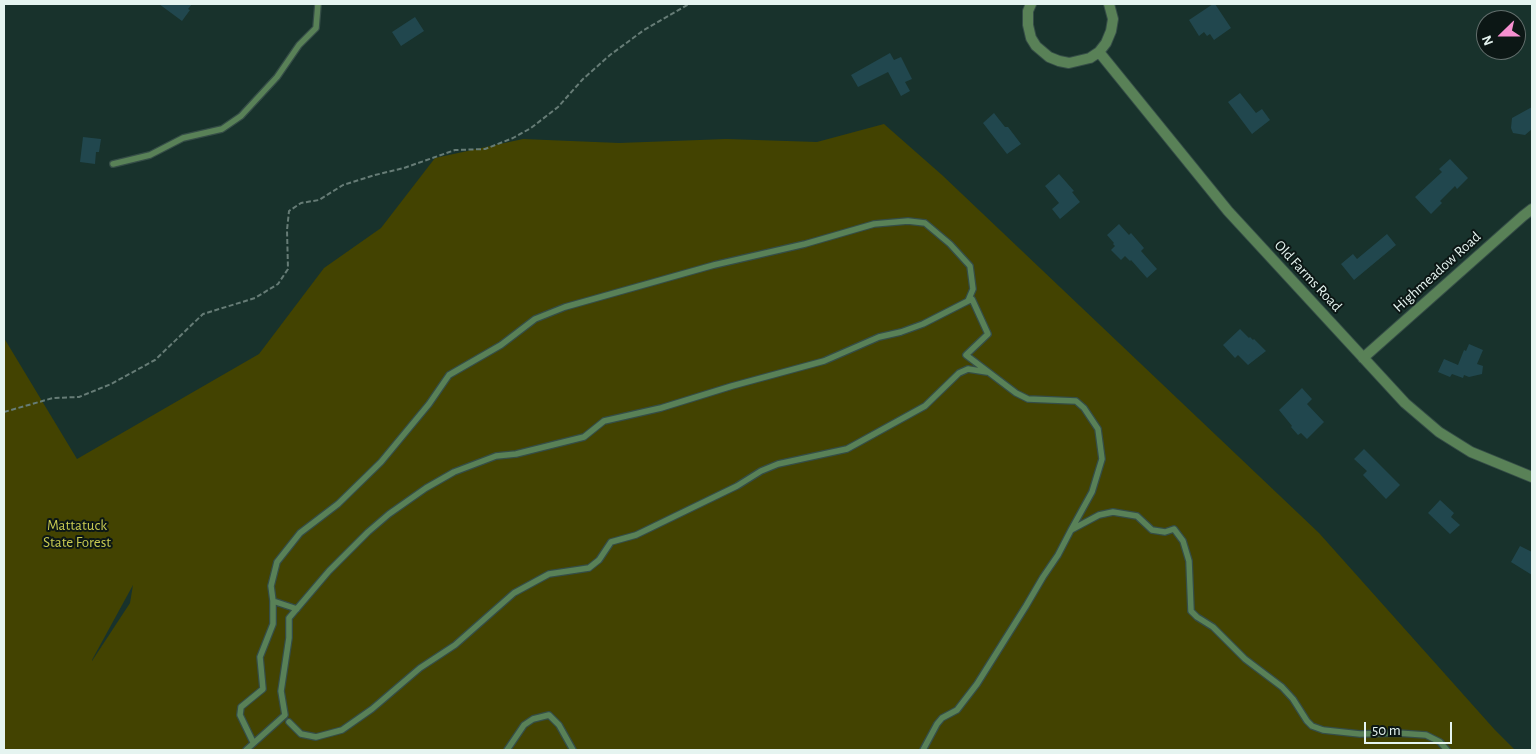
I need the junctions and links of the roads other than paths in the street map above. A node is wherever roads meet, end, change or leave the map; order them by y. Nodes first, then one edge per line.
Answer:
1 (318, 4) edge
2 (1031, 4) edge
3 (1109, 4) edge
4 (1099, 52) junction
5 (113, 164) dead end
6 (1532, 209) edge
7 (968, 301) junction
8 (1363, 358) junction
9 (988, 372) junction
10 (1532, 477) edge
11 (1071, 530) junction
12 (273, 601) junction
13 (297, 608) junction
14 (289, 722) dead end
15 (253, 742) junction
16 (246, 750) edge
17 (507, 750) edge
18 (573, 750) edge
19 (923, 750) edge
20 (1447, 750) edge

1 - 5 lane
2 - 4 street
3 - 4 street
4 - 8 street, Old Farms Road
6 - 8 street, Highmeadow Road
7 - 9 lane
7 - 12 lane
7 - 13 lane
8 - 10 street, Old Farms Road
9 - 11 lane
9 - 14 lane
11 - 19 lane
11 - 20 lane
12 - 13 lane
12 - 15 lane
13 - 15 lane
15 - 16 lane
17 - 18 lane

